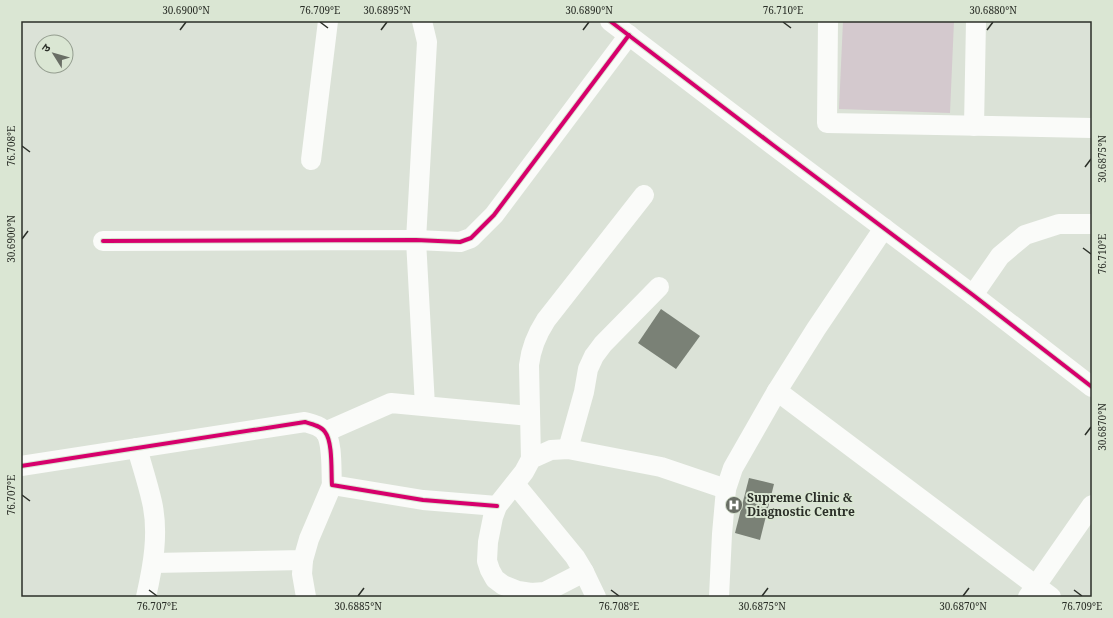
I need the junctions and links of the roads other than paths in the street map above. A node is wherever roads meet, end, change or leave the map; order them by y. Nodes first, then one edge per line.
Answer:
1 (328, 21) edge
2 (422, 21) edge
3 (610, 21) edge
4 (828, 21) edge
5 (976, 21) edge
6 (629, 35) junction
7 (974, 126) junction
8 (1092, 128) edge
9 (311, 160) dead end
10 (644, 195) dead end
11 (1092, 224) edge
12 (884, 228) junction
13 (416, 240) junction
14 (103, 241) dead end
15 (659, 287) dead end
16 (973, 295) junction
17 (1092, 387) edge
18 (777, 391) junction
19 (425, 406) junction
20 (530, 416) junction
21 (325, 432) junction
22 (137, 448) junction
23 (568, 449) junction
24 (531, 458) junction
25 (21, 466) edge
26 (515, 484) junction
27 (332, 485) junction
28 (726, 489) junction
29 (1092, 505) edge
30 (497, 506) junction
31 (302, 560) junction
32 (153, 563) junction
33 (584, 572) junction
34 (1038, 593) edge
35 (715, 596) edge
36 (146, 597) edge
37 (306, 597) edge
38 (596, 597) edge

1 - 9 street
2 - 13 street
3 - 6 street
4 - 7 street
5 - 7 street
6 - 12 street
6 - 13 street
7 - 8 street
10 - 20 street
11 - 16 street
12 - 16 street
12 - 18 street
13 - 14 street
13 - 19 street
15 - 23 street
16 - 17 street
18 - 28 street
18 - 34 street
19 - 20 street
19 - 21 street
20 - 24 street
21 - 22 street
21 - 27 street
22 - 25 street
22 - 32 street
23 - 24 street
23 - 28 street
24 - 26 street
26 - 30 street
26 - 33 street
27 - 30 street
27 - 31 street
28 - 35 street
29 - 34 street
30 - 33 street
31 - 32 street
31 - 37 street
32 - 36 street
33 - 38 street

